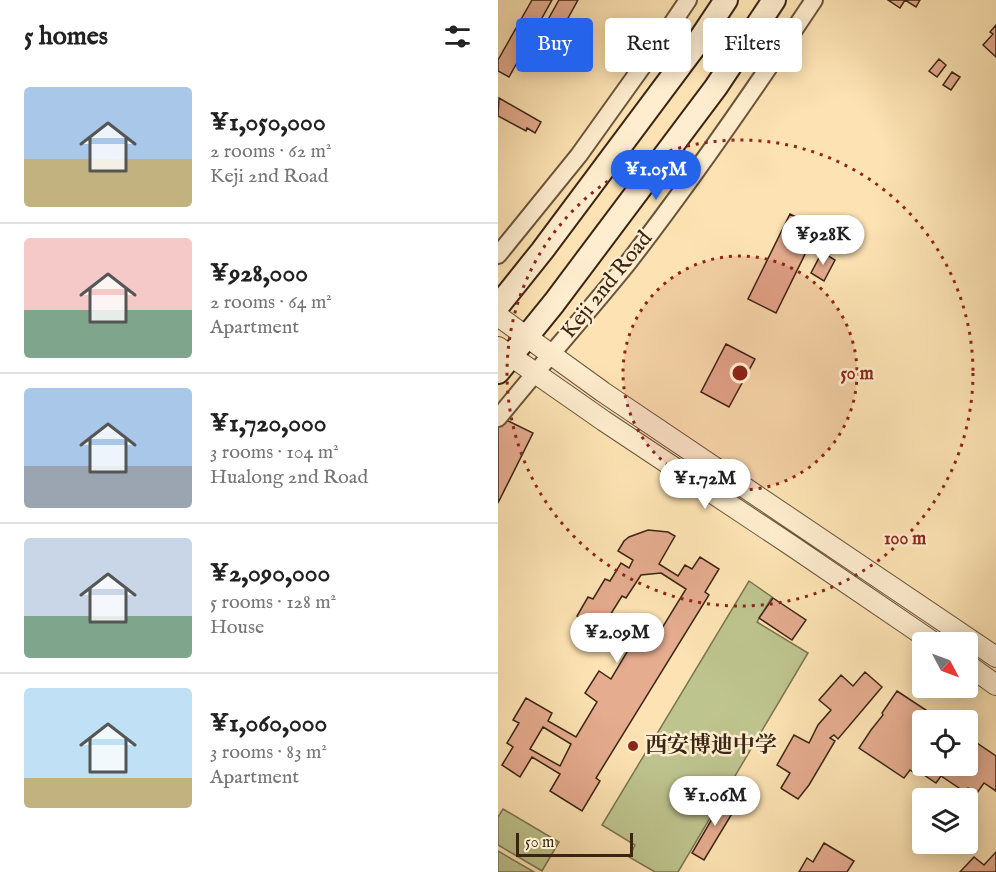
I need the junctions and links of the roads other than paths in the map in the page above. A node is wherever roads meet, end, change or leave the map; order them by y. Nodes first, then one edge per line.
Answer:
1 (688, 0) edge
2 (726, 0) edge
3 (774, 0) edge
4 (814, 0) edge
5 (498, 255) edge
6 (498, 306) edge
7 (498, 316) edge
8 (526, 337) junction
9 (550, 355) junction
10 (502, 359) edge
11 (535, 373) junction
12 (498, 418) edge
13 (918, 632) edge
14 (996, 657) edge
15 (978, 672) edge
16 (996, 685) edge

1 - 5 street
2 - 6 main road
3 - 8 main road, Keji 2nd Road
4 - 9 street, Keji 2nd Road
7 - 8 street
8 - 9 street
8 - 10 main road, Keji 2nd Road
9 - 11 street, Keji 2nd Road
9 - 14 street
10 - 11 street
11 - 12 street, Keji 2nd Road
11 - 13 street
15 - 16 street

